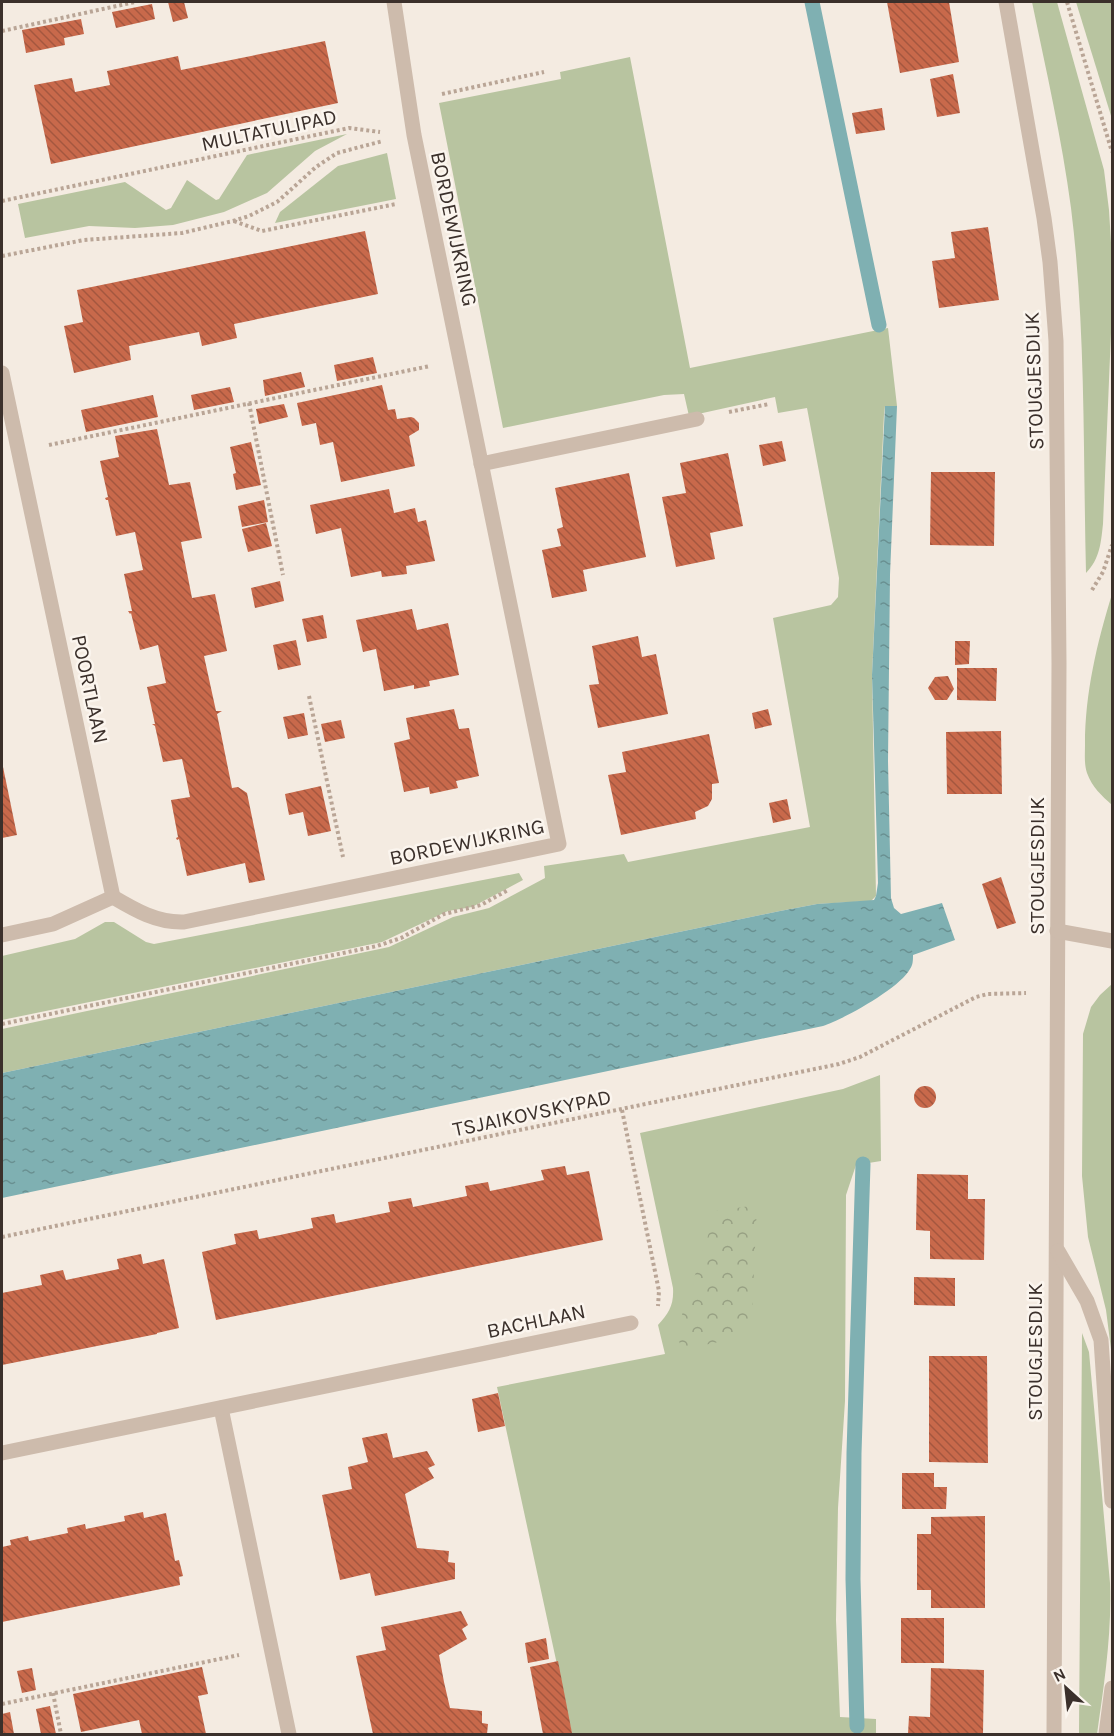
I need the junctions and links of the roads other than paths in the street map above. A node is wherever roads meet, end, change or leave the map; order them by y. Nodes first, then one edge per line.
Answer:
1 (394, 2) edge
2 (1006, 2) edge
3 (2, 374) edge
4 (697, 419) road end
5 (481, 464) junction
6 (113, 897) junction
7 (1058, 931) junction
8 (2, 935) edge
9 (1113, 941) edge
10 (1057, 1249) junction
11 (631, 1323) road end
12 (221, 1408) junction
13 (2, 1453) edge
14 (1113, 1501) edge
15 (1113, 1688) edge
16 (289, 1734) edge
17 (1054, 1734) edge
18 (1106, 1734) edge

1 - 5 street, BORDEWIJKRING
2 - 7 street, STOUGJESDIJK
3 - 6 street, POORTLAAN
4 - 5 street
5 - 6 street, BORDEWIJKRING
6 - 8 street
7 - 9 street
7 - 10 street, STOUGJESDIJK
10 - 14 street
10 - 17 street, STOUGJESDIJK
11 - 12 street, BACHLAAN
12 - 13 street, BACHLAAN
12 - 16 street
15 - 18 street

